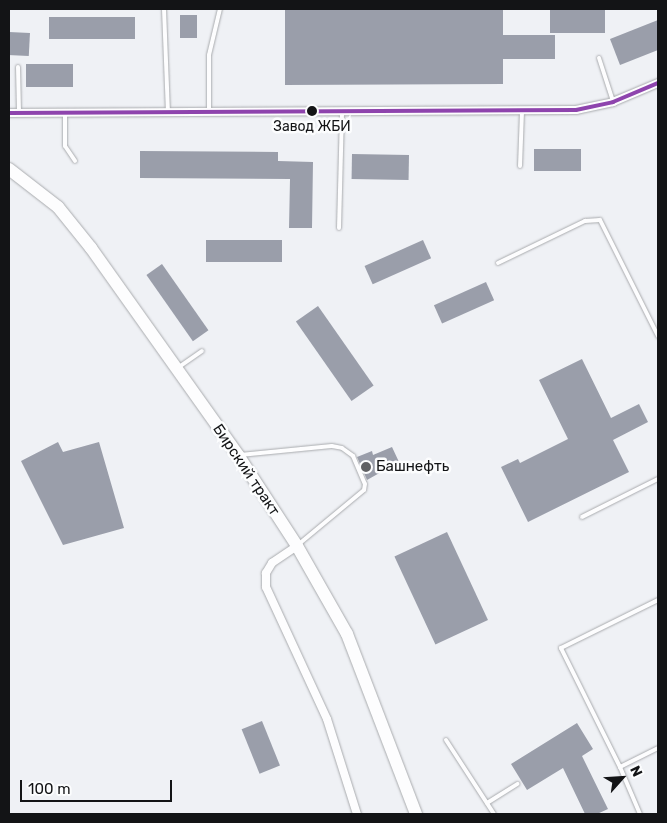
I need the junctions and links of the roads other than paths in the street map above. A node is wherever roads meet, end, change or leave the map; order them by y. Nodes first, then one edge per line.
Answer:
1 (164, 9) edge
2 (220, 9) edge
3 (599, 58) dead end
4 (18, 67) dead end
5 (658, 83) edge
6 (613, 102) junction
7 (342, 111) junction
8 (522, 111) junction
9 (65, 113) junction
10 (168, 113) junction
11 (209, 113) junction
12 (9, 114) edge
13 (19, 114) junction
14 (75, 161) dead end
15 (520, 166) dead end
16 (9, 169) edge
17 (339, 228) dead end
18 (498, 262) dead end
19 (658, 336) edge
20 (202, 351) dead end
21 (176, 369) junction
22 (238, 455) junction
23 (658, 479) edge
24 (582, 517) dead end
25 (297, 546) junction
26 (658, 600) edge
27 (446, 740) dead end
28 (658, 748) edge
29 (620, 767) junction
30 (518, 784) dead end
31 (487, 803) junction
32 (357, 814) edge
33 (416, 814) edge
34 (494, 814) edge
35 (640, 814) edge

1 - 10 lane
2 - 11 lane
3 - 6 lane
4 - 13 lane
5 - 6 street
6 - 8 street
7 - 8 street
7 - 11 street
7 - 17 lane
8 - 15 lane
9 - 10 street
9 - 13 street
9 - 14 lane
10 - 11 street
12 - 13 street
16 - 21 main road, Бирский тракт
18 - 19 lane
20 - 21 lane
21 - 22 main road, Бирский тракт
22 - 25 main road, Бирский тракт
22 - 25 lane
23 - 24 lane
25 - 32 street
25 - 33 main road, Бирский тракт
26 - 29 lane
27 - 31 lane
28 - 29 lane
29 - 35 lane
30 - 31 lane
31 - 34 lane

